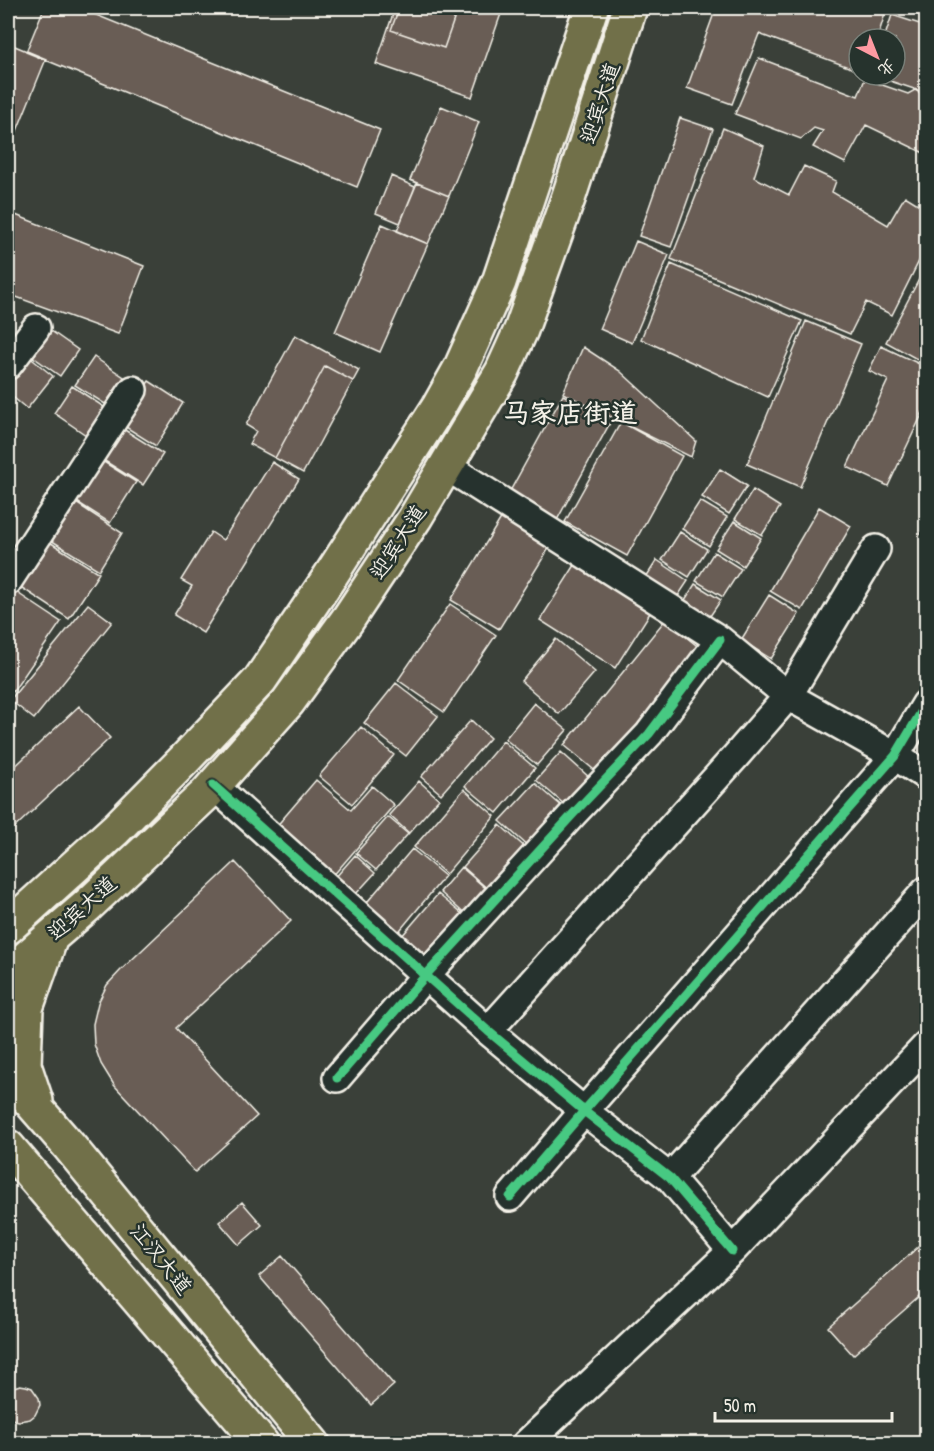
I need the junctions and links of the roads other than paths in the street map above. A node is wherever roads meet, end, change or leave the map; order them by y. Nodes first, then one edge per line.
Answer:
1 (591, 8) edge
2 (630, 8) edge
3 (36, 327) dead end
4 (8, 365) edge
5 (133, 390) dead end
6 (446, 466) junction
7 (876, 549) dead end
8 (8, 581) edge
9 (720, 640) junction
10 (788, 696) junction
11 (927, 704) edge
12 (895, 756) junction
13 (927, 776) edge
14 (213, 785) junction
15 (927, 891) edge
16 (46, 892) junction
17 (8, 904) edge
18 (8, 927) edge
19 (51, 937) junction
20 (8, 974) edge
21 (426, 975) junction
22 (488, 1031) junction
23 (927, 1046) edge
24 (8, 1076) edge
25 (337, 1078) dead end
26 (584, 1111) junction
27 (40, 1114) junction
28 (8, 1147) edge
29 (670, 1178) junction
30 (510, 1197) dead end
31 (732, 1251) junction
32 (262, 1443) edge
33 (313, 1443) edge
34 (526, 1443) edge

1 - 16 main road, 迎宾大道
2 - 6 main road, 迎宾大道
3 - 4 street
5 - 8 street
6 - 9 street
6 - 14 main road, 迎宾大道
7 - 10 street
9 - 10 street
9 - 21 street
10 - 12 street
10 - 22 street
11 - 12 street
12 - 13 street
12 - 26 street
14 - 19 main road, 迎宾大道
14 - 21 street
15 - 29 street
16 - 17 main road
16 - 18 main road, 迎宾大道
19 - 20 main road, 迎宾大道
19 - 27 main road
21 - 22 street
21 - 25 street
22 - 26 street
23 - 31 street
24 - 27 main road, 江汉大道
26 - 29 street
26 - 30 street
27 - 33 main road, 江汉大道
28 - 32 main road, 江汉大道
29 - 31 street
31 - 34 street

